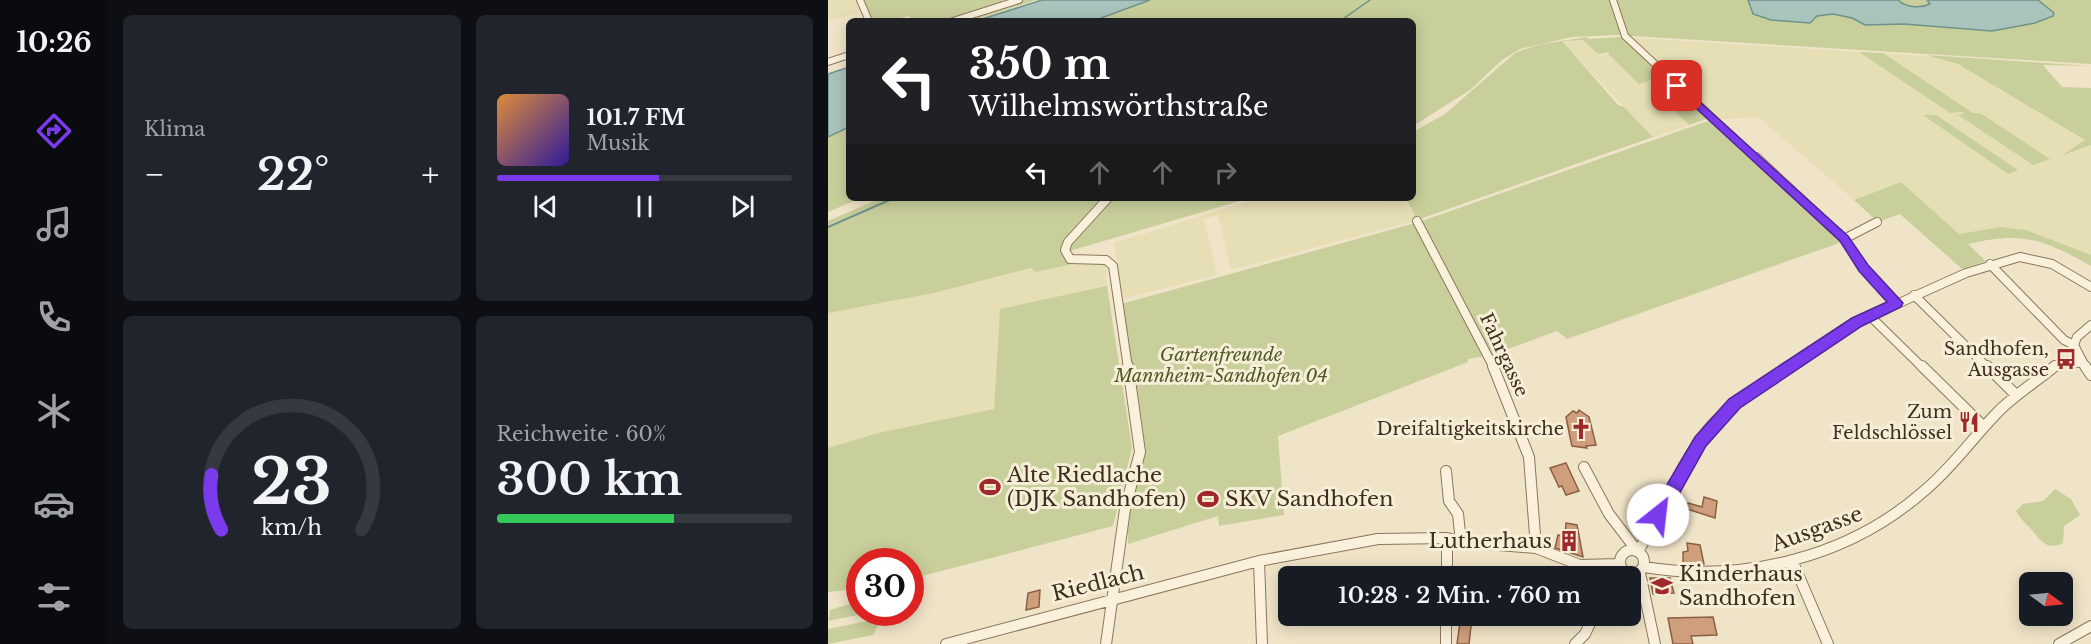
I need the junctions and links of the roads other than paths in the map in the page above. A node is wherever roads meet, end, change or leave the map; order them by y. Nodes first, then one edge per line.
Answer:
1 (861, 0) edge
2 (1019, 0) edge
3 (1613, 0) edge
4 (868, 18) edge
5 (962, 18) edge
6 (846, 56) edge
7 (828, 62) edge
8 (846, 62) edge
9 (828, 67) edge
10 (1105, 201) edge
11 (1417, 221) dead end
12 (1877, 222) dead end
13 (1844, 238) junction
14 (1990, 264) junction
15 (2091, 286) edge
16 (1914, 295) junction
17 (1896, 303) junction
18 (1870, 316) junction
19 (2091, 325) edge
20 (2074, 345) junction
21 (2082, 363) junction
22 (2091, 375) edge
23 (2016, 395) junction
24 (1983, 426) junction
25 (1584, 467) dead end
26 (1446, 471) dead end
27 (1447, 538) junction
28 (1461, 542) junction
29 (1536, 548) junction
30 (1638, 552) junction
31 (1792, 560) junction
32 (1259, 561) junction
33 (1447, 566) edge
34 (1588, 566) edge
35 (1621, 566) edge
36 (1642, 570) junction
37 (1112, 599) junction
38 (1446, 626) edge
39 (1589, 626) edge
40 (2091, 626) edge
41 (946, 643) edge
42 (1106, 644) edge
43 (1262, 644) edge
44 (1446, 644) edge
45 (1575, 644) edge
46 (1655, 644) edge
47 (1828, 644) edge
48 (2059, 644) edge

1 - 4 street
2 - 5 street
3 - 13 street
6 - 7 street
8 - 9 street
10 - 37 street
11 - 29 street, Fahrgasse
12 - 13 street
13 - 17 street
14 - 15 street
14 - 16 street
14 - 20 street
16 - 17 street
16 - 23 street
17 - 18 street
18 - 24 street
18 - 30 street
19 - 20 street
20 - 21 street
21 - 22 street
21 - 23 street, Ausgasse
23 - 24 street, Ausgasse
24 - 31 street, Ausgasse
25 - 30 street
26 - 28 street
27 - 28 street, Riedlach
27 - 32 street, Riedlach
27 - 33 street
28 - 29 street, Riedlach
29 - 34 street, Riedlach
30 - 35 street
30 - 36 street
31 - 36 street, Ausgasse
31 - 47 street
32 - 37 street, Riedlach
32 - 43 street
36 - 46 street
37 - 41 street, Riedlach
37 - 42 street
38 - 44 street
39 - 45 street
40 - 48 street

